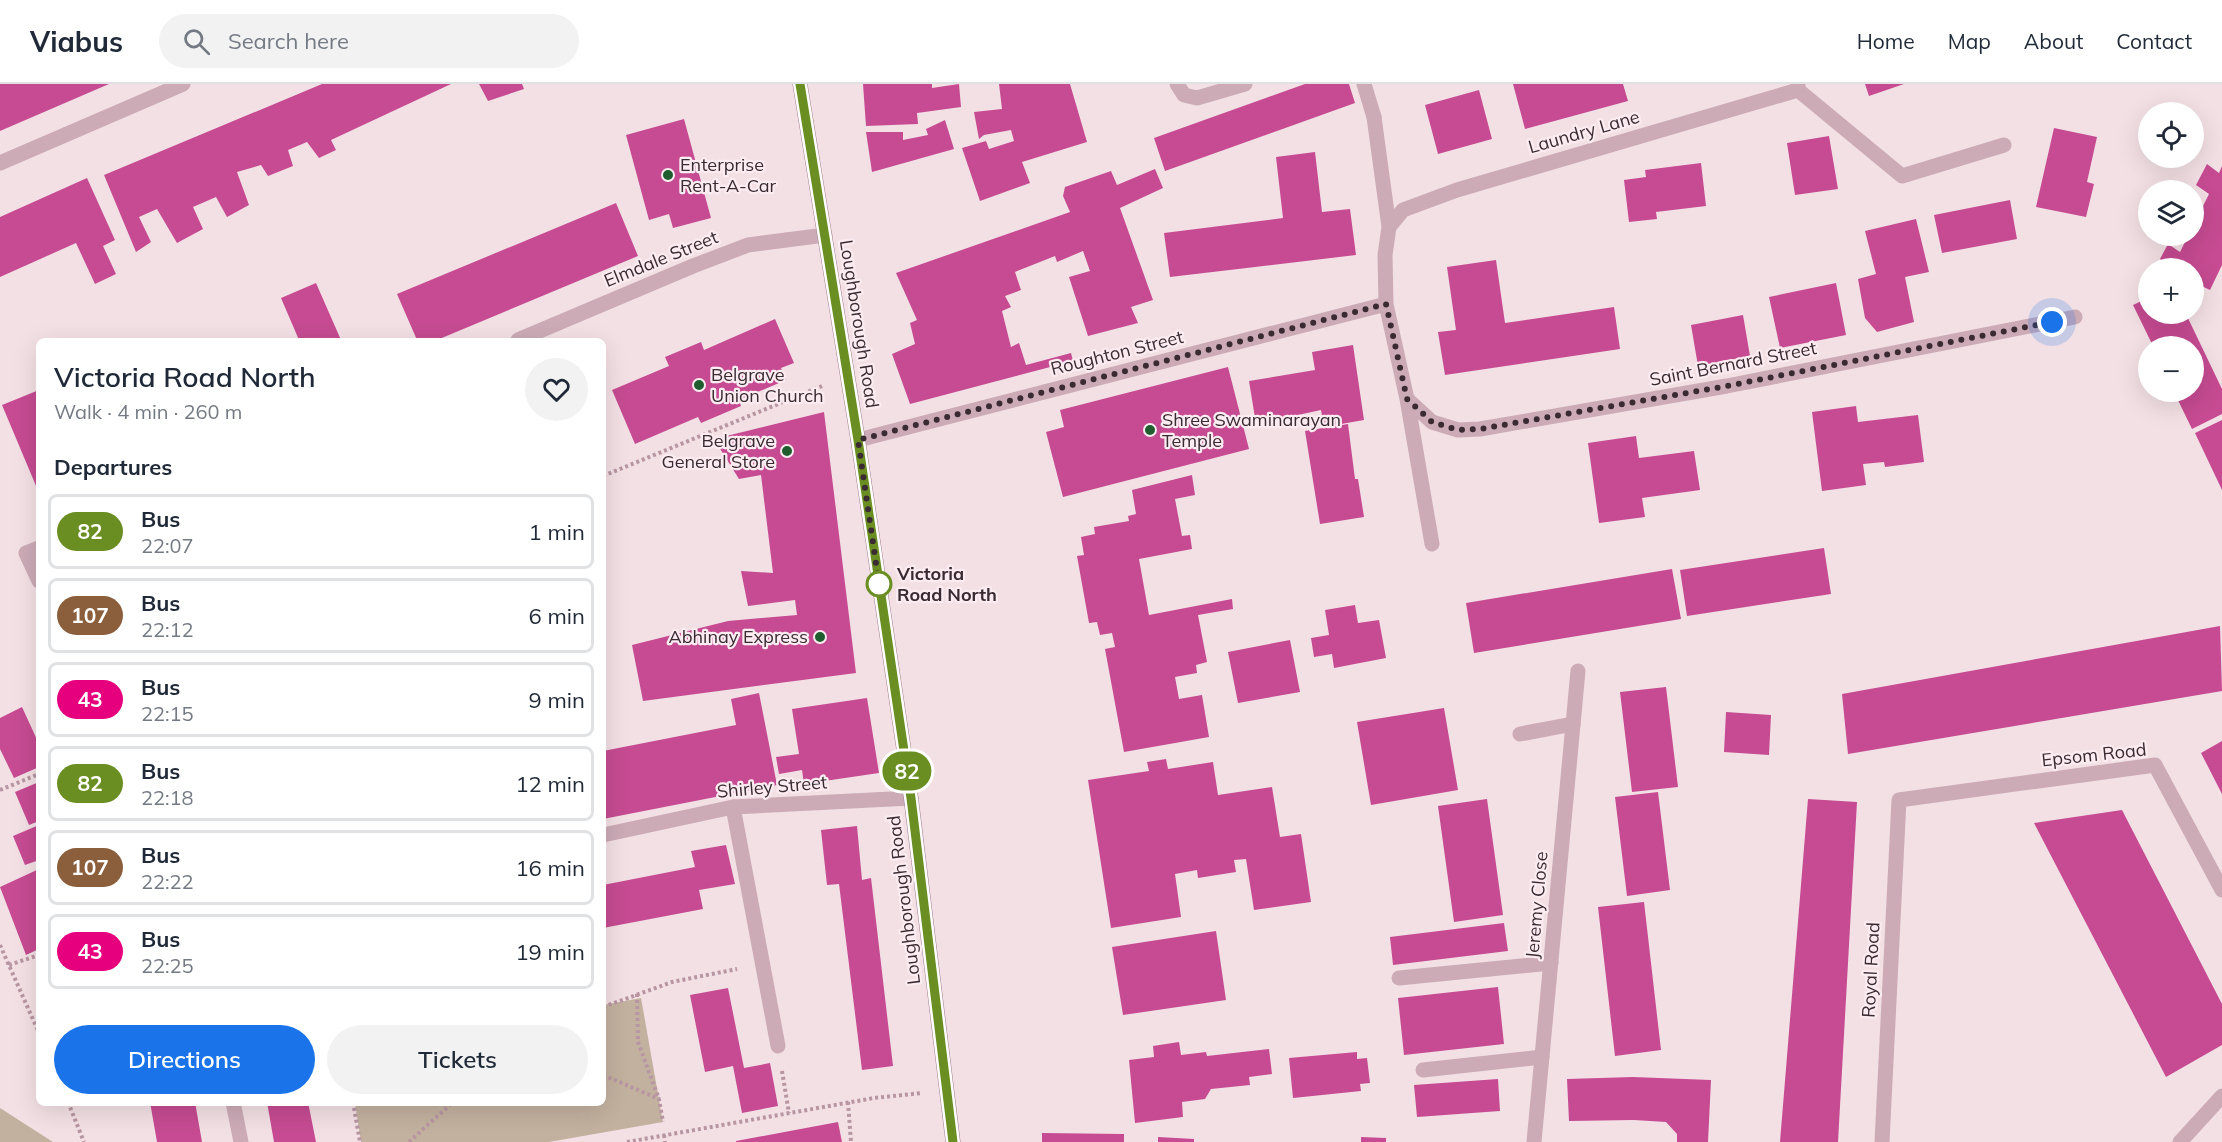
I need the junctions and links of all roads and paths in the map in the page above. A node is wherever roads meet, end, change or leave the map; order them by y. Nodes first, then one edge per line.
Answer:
1 (183, 84) edge
2 (800, 84) edge
3 (1177, 84) edge
4 (1245, 84) edge
5 (1364, 84) edge
6 (1798, 87) edge
7 (2004, 145) dead end
8 (0, 163) edge
9 (1389, 227) junction
10 (825, 235) junction
11 (1386, 304) junction
12 (2075, 317) dead end
13 (523, 338) edge
14 (848, 375) junction
15 (1407, 399) junction
16 (858, 440) junction
17 (606, 475) edge
18 (1432, 543) dead end
19 (36, 549) edge
20 (36, 575) edge
21 (1578, 671) dead end
22 (1573, 724) junction
23 (1520, 734) dead end
24 (36, 775) edge
25 (0, 790) edge
26 (911, 798) junction
27 (1899, 800) joint
28 (732, 807) junction
29 (606, 834) edge
30 (2222, 890) edge
31 (0, 945) edge
32 (36, 956) edge
33 (1551, 963) junction
34 (762, 964) junction
35 (9, 965) junction
36 (1400, 978) dead end
37 (637, 994) junction
38 (606, 1006) edge
39 (36, 1026) edge
40 (778, 1046) joint
41 (1542, 1057) junction
42 (1424, 1070) dead end
43 (606, 1076) edge
44 (946, 1090) junction
45 (2222, 1096) edge
46 (659, 1099) junction
47 (848, 1102) junction
48 (70, 1106) edge
49 (234, 1106) edge
50 (354, 1106) edge
51 (449, 1106) edge
52 (789, 1113) junction
53 (663, 1122) dead end
54 (664, 1135) junction
55 (84, 1142) edge
56 (241, 1142) edge
57 (360, 1142) edge
58 (410, 1142) edge
59 (627, 1142) edge
60 (665, 1142) edge
61 (851, 1142) edge
62 (953, 1142) edge
63 (1534, 1142) edge
64 (1882, 1142) edge
65 (2180, 1142) edge

1 - 8 street
2 - 10 street, Loughborough Road
3 - 4 street
5 - 9 street
6 - 7 street, Laundry Lane
6 - 9 street, Laundry Lane
9 - 11 street
10 - 13 street, Elmdale Street
10 - 14 street, Loughborough Road
11 - 15 street
11 - 16 street, Roughton Street
12 - 15 street, Saint Bernard Street
14 - 16 street, Loughborough Road
14 - 17 path
15 - 18 street
16 - 26 street, Loughborough Road
19 - 20 street
21 - 22 street, Jeremy Close
22 - 23 street
22 - 33 street, Jeremy Close
24 - 25 path
26 - 28 street, Shirley Street
26 - 44 street, Loughborough Road
27 - 30 street, Epsom Road
27 - 64 street, Royal Road
28 - 29 street, Shirley Street
28 - 34 street
31 - 35 path
32 - 35 path
33 - 36 street
33 - 41 street, Jeremy Close
34 - 37 path
34 - 40 street
35 - 39 path
37 - 38 path
37 - 46 path
40 - 52 path
41 - 42 street
41 - 63 street, Jeremy Close
43 - 46 path
44 - 47 path
44 - 62 street, Loughborough Road
45 - 65 street
46 - 53 path
47 - 52 path
47 - 61 path
48 - 55 path
49 - 56 street
50 - 57 path
51 - 58 path
52 - 54 path
54 - 59 path
54 - 60 path

